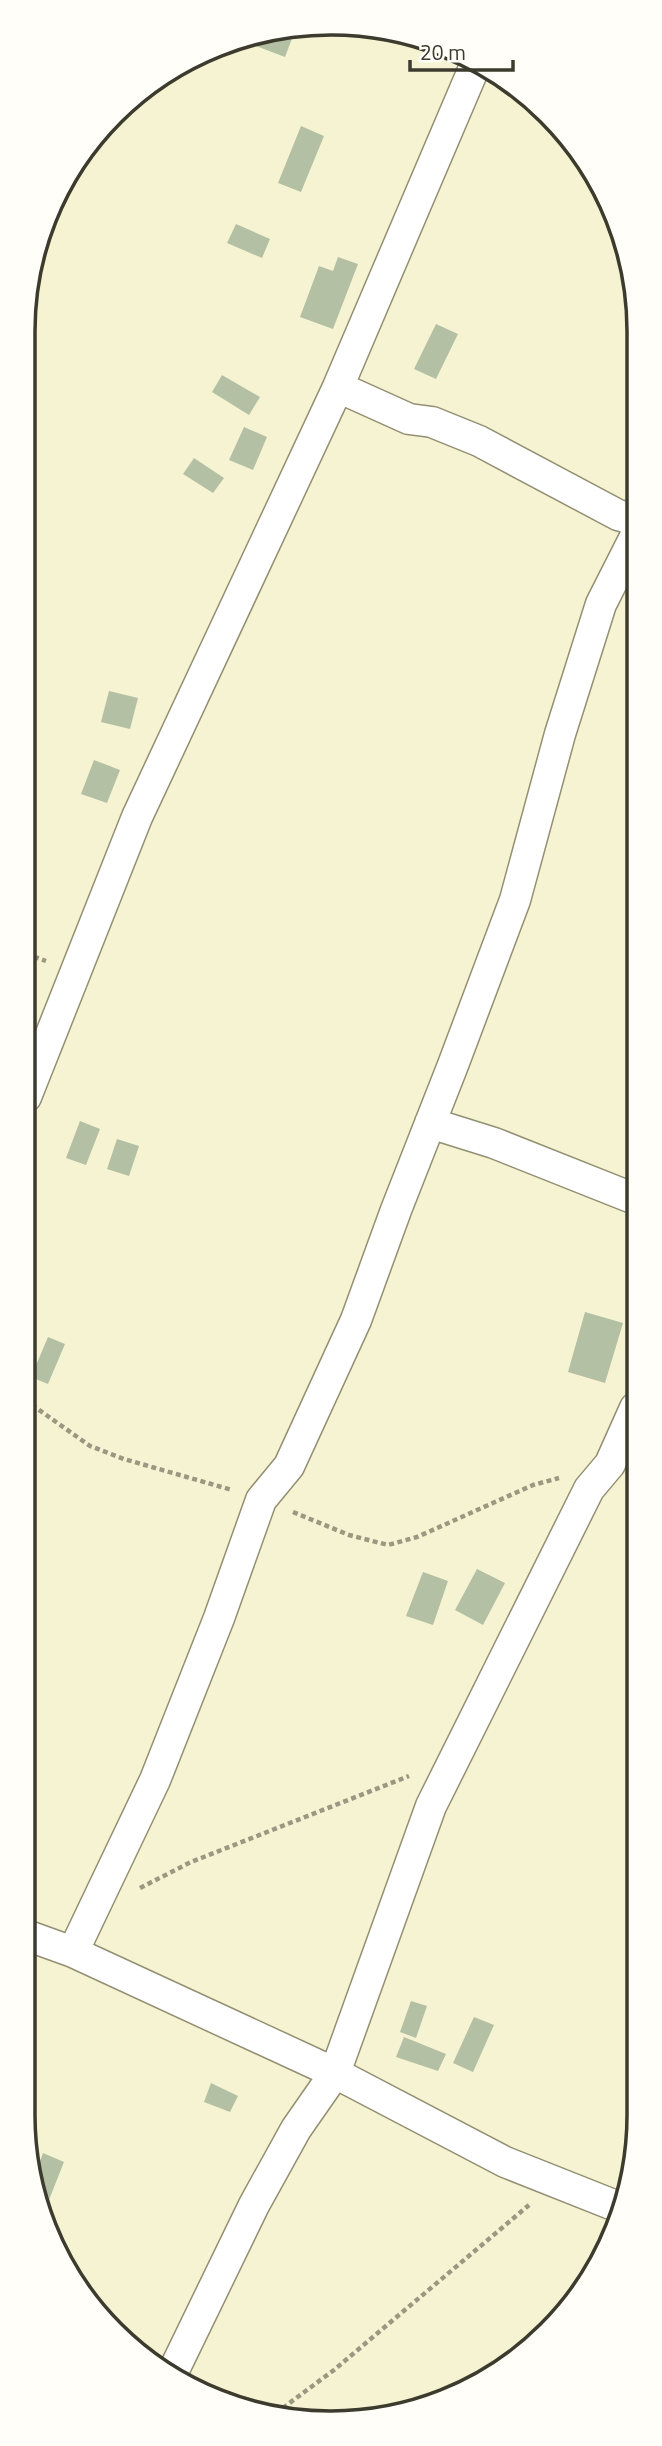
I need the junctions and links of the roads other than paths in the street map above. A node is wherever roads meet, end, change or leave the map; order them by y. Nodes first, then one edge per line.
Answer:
1 (472, 72) edge
2 (338, 387) junction
3 (627, 518) edge
4 (627, 553) edge
5 (35, 1074) edge
6 (430, 1123) junction
7 (627, 1196) edge
8 (627, 1426) edge
9 (35, 1938) edge
10 (74, 1952) junction
11 (335, 2073) junction
12 (613, 2205) edge
13 (176, 2366) edge

1 - 2 street
2 - 3 street
2 - 5 street
4 - 6 street
6 - 7 street
6 - 10 street
8 - 11 street
9 - 10 street
10 - 11 street
11 - 12 street
11 - 13 street

